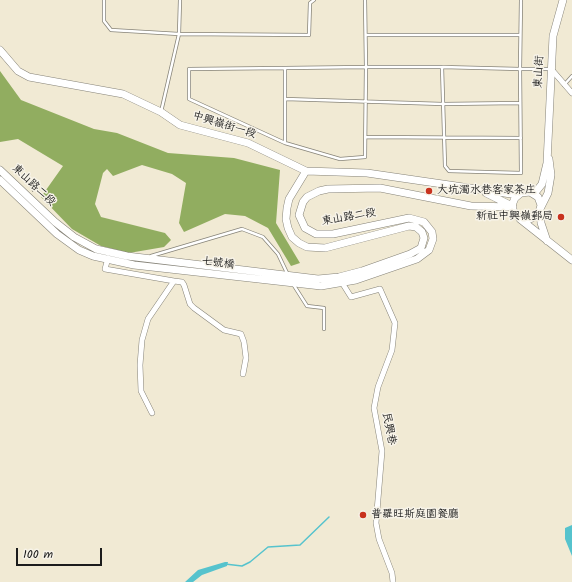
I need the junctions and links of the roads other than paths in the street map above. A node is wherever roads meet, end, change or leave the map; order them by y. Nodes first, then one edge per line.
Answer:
1 (104, 0) edge
2 (180, 0) edge
3 (314, 0) edge
4 (365, 0) edge
5 (521, 0) edge
6 (563, 0) edge
7 (179, 34) junction
8 (366, 35) junction
9 (520, 35) junction
10 (0, 50) edge
11 (366, 67) junction
12 (442, 67) junction
13 (285, 68) junction
14 (520, 69) junction
15 (551, 69) junction
16 (572, 76) edge
17 (564, 85) junction
18 (572, 93) edge
19 (284, 99) junction
20 (366, 102) junction
21 (520, 103) junction
22 (443, 104) junction
23 (161, 112) junction
24 (365, 137) junction
25 (444, 138) junction
26 (521, 138) junction
27 (284, 142) junction
28 (547, 147) junction
29 (0, 170) edge
30 (306, 171) junction
31 (0, 180) edge
32 (480, 190) junction
33 (534, 194) junction
34 (518, 195) junction
35 (513, 207) junction
36 (540, 210) junction
37 (516, 216) junction
38 (546, 241) junction
39 (108, 256) junction
40 (142, 258) junction
41 (572, 260) edge
42 (159, 264) junction
43 (288, 276) junction
44 (339, 277) junction
45 (174, 281) junction
46 (275, 282) joint
47 (293, 284) junction
48 (343, 284) junction
49 (324, 329) dead end
50 (243, 374) dead end
51 (152, 413) dead end
52 (393, 582) edge

1 - 7 lane
2 - 7 lane
3 - 7 lane
4 - 8 lane
5 - 9 lane
6 - 15 main road, 東山街
7 - 23 lane
8 - 9 lane
8 - 11 lane
9 - 14 lane
10 - 23 main road, 中興嶺街一段
11 - 12 lane
11 - 13 lane
11 - 20 lane
12 - 14 lane
12 - 22 lane
13 - 19 lane
13 - 27 lane
14 - 15 lane
14 - 21 lane
15 - 17 street
15 - 28 main road, 東山街
16 - 17 lane
17 - 18 street
19 - 20 lane
19 - 27 lane
20 - 22 lane
20 - 24 lane
21 - 22 lane
21 - 26 lane
22 - 25 lane
23 - 30 main road, 中興嶺街一段
24 - 25 lane
24 - 27 lane
25 - 26 lane
25 - 26 lane
28 - 33 main road, 東山街
28 - 36 main road, 東山街
29 - 39 main road, 東山路二段
30 - 32 main road, 中興嶺街一段
30 - 44 main road
31 - 39 main road, 東山路二段
32 - 34 main road, 中興嶺街一段
32 - 35 main road, 中興嶺街一段
33 - 34 main road
33 - 36 main road
34 - 35 main road
35 - 37 main road
35 - 48 main road, 東山路二段
36 - 37 main road
36 - 38 main road
37 - 38 main road
38 - 41 main road
39 - 40 main road, 東山路二段
39 - 42 main road, 東山路二段
39 - 45 street
40 - 42 main road, 東山路二段
40 - 43 lane
42 - 43 main road, 七號橋
42 - 46 main road, 七號橋
43 - 44 main road
43 - 47 lane
44 - 48 street, 民興巷
45 - 50 street
45 - 51 street
46 - 47 main road, 東山路二段
47 - 48 main road, 東山路二段
47 - 49 lane
48 - 52 street, 民興巷

